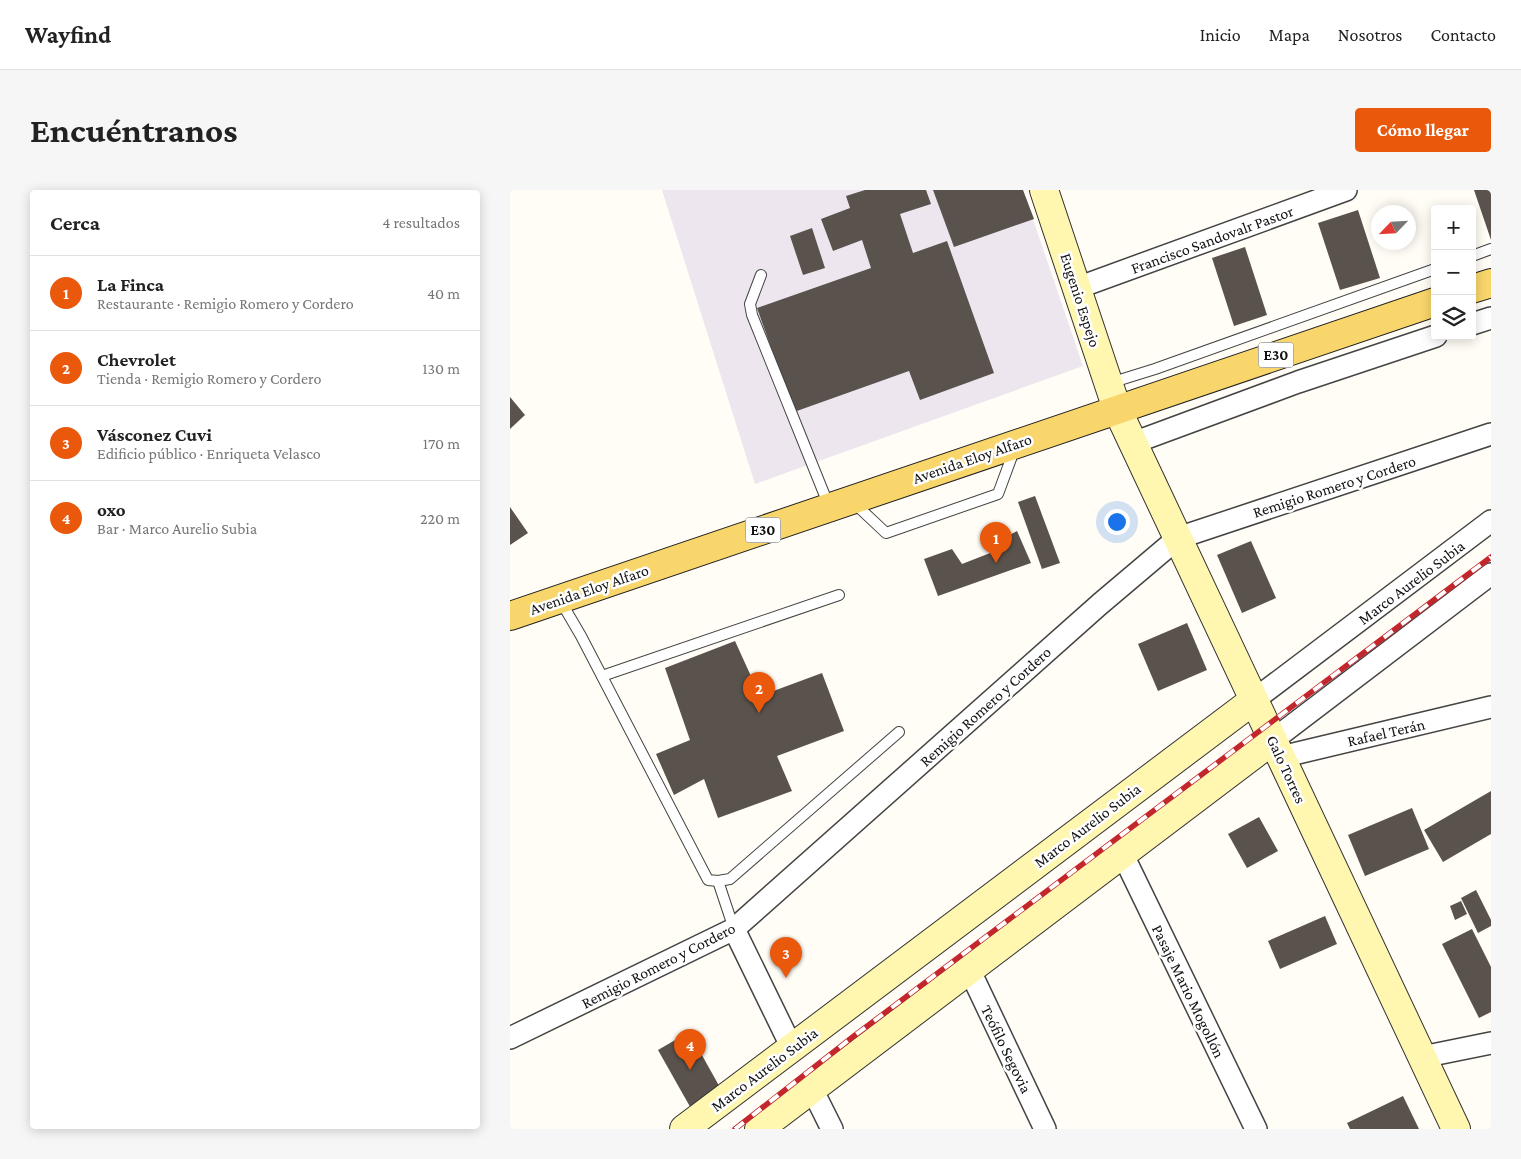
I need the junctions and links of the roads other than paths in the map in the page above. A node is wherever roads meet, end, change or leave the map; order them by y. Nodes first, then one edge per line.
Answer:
1 (1044, 190) edge
2 (1346, 190) edge
3 (1491, 249) edge
4 (1476, 255) edge
5 (1431, 270) edge
6 (761, 275) dead end
7 (1491, 283) edge
8 (1077, 288) junction
9 (1476, 288) edge
10 (1431, 303) edge
11 (1491, 318) edge
12 (1476, 323) edge
13 (1431, 338) edge
14 (1109, 383) junction
15 (1117, 409) junction
16 (1491, 434) edge
17 (1017, 443) junction
18 (1133, 443) junction
19 (840, 504) junction
20 (1491, 521) edge
21 (1178, 538) junction
22 (1491, 574) edge
23 (838, 595) dead end
24 (559, 599) junction
25 (510, 616) edge
26 (602, 676) junction
27 (1254, 700) junction
28 (1491, 707) edge
29 (899, 732) dead end
30 (1277, 748) junction
31 (1122, 853) junction
32 (718, 882) junction
33 (734, 929) junction
34 (969, 970) junction
35 (510, 1038) edge
36 (1491, 1043) edge
37 (792, 1048) junction
38 (1422, 1057) junction
39 (812, 1089) junction
40 (684, 1129) edge
41 (758, 1129) edge
42 (832, 1129) edge
43 (1045, 1129) edge
44 (1256, 1129) edge
45 (1456, 1129) edge

1 - 8 main road, Eugenio Espejo
2 - 8 street, Francisco Sandovalr Pastor
3 - 4 lane
5 - 14 lane
6 - 19 lane
7 - 9 main road
8 - 14 main road, Eugenio Espejo
10 - 15 main road, Avenida Eloy Alfaro / E30
11 - 12 street
13 - 18 street
14 - 15 main road, Eugenio Espejo
15 - 17 main road, Avenida Eloy Alfaro / E30
15 - 18 main road, Galo Torres
16 - 21 street, Remigio Romero y Cordero
17 - 19 main road, Avenida Eloy Alfaro / E30
17 - 19 lane
18 - 21 main road, Galo Torres
19 - 24 main road, Avenida Eloy Alfaro / E30
20 - 27 street, Marco Aurelio Subia
21 - 27 main road, Galo Torres
21 - 33 street, Remigio Romero y Cordero
22 - 30 street
23 - 26 lane
24 - 25 main road, Avenida Eloy Alfaro / E30
24 - 26 lane
26 - 32 lane
27 - 30 main road, Galo Torres
27 - 37 main road, Marco Aurelio Subia
28 - 30 street, Rafael Terán
29 - 32 lane
30 - 31 main road
30 - 38 main road, Galo Torres
31 - 34 main road
31 - 44 street, Pasaje Mario Mogollón
32 - 33 lane
33 - 35 street, Remigio Romero y Cordero
33 - 37 street
34 - 39 main road
34 - 43 street, Teófilo Segovia
36 - 38 street
37 - 40 main road, Marco Aurelio Subia
38 - 45 main road, Galo Torres
39 - 41 main road
39 - 42 street

